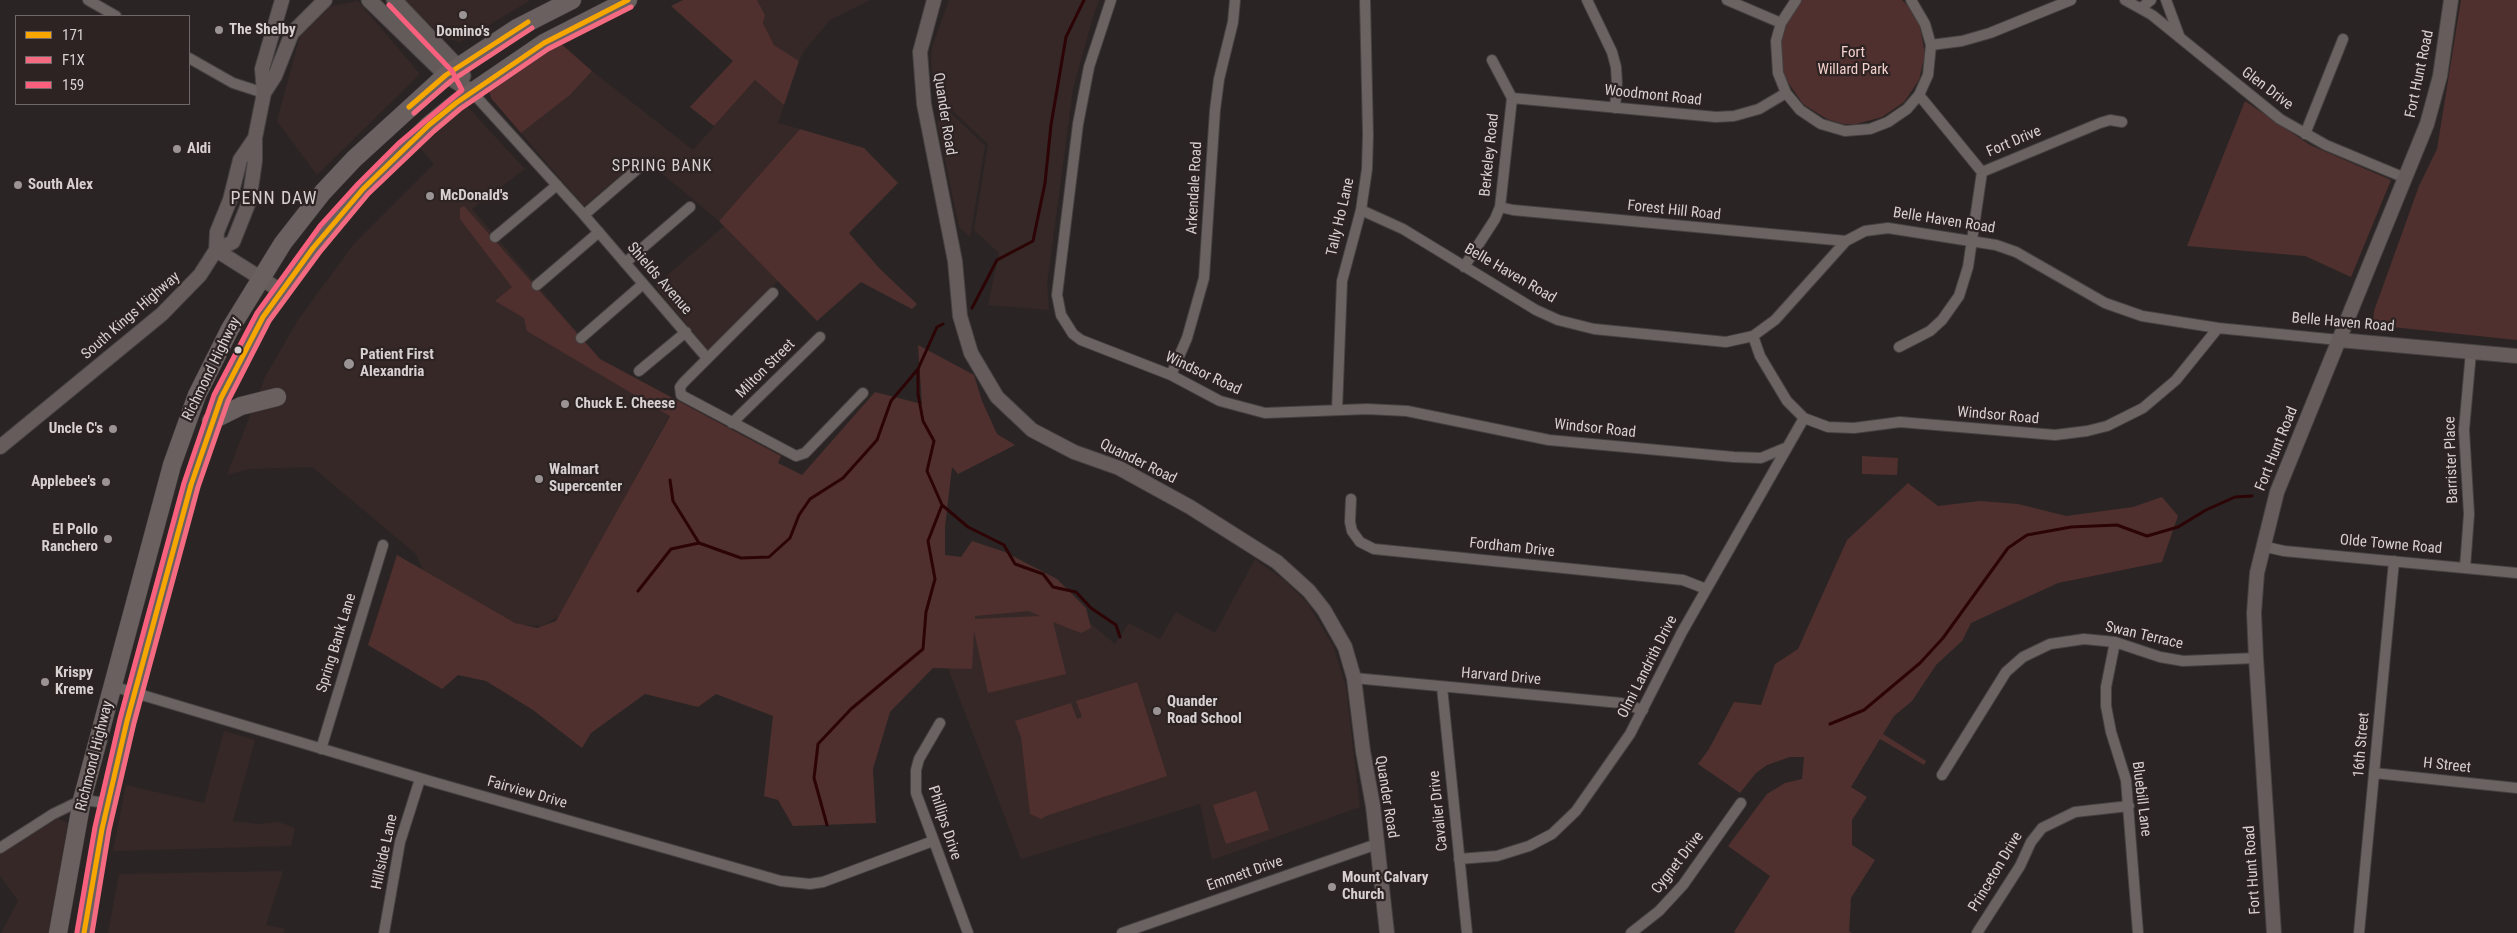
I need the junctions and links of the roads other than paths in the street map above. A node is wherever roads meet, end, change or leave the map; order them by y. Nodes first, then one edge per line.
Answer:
1 (88, 0) edge
2 (282, 0) edge
3 (325, 0) edge
4 (369, 0) edge
5 (394, 0) edge
6 (572, 0) edge
7 (628, 0) edge
8 (934, 0) edge
9 (1111, 0) edge
10 (1235, 0) edge
11 (1365, 0) edge
12 (1587, 0) edge
13 (1727, 0) edge
14 (1796, 0) edge
15 (1911, 0) edge
16 (2071, 0) edge
17 (2125, 0) edge
18 (2151, 0) edge
19 (2166, 0) edge
20 (2450, 0) edge
21 (2141, 8) junction
22 (114, 15) edge
23 (1781, 22) junction
24 (2181, 38) junction
25 (2343, 39) dead end
26 (1931, 45) junction
27 (190, 59) edge
28 (1492, 60) dead end
29 (452, 71) junction
30 (472, 92) junction
31 (264, 93) junction
32 (1786, 93) junction
33 (1919, 96) junction
34 (1512, 98) junction
35 (1615, 108) junction
36 (2122, 122) dead end
37 (2305, 134) junction
38 (642, 165) dead end
39 (1982, 172) junction
40 (2405, 178) junction
41 (557, 185) junction
42 (690, 207) dead end
43 (1500, 207) junction
44 (1361, 210) junction
45 (584, 215) junction
46 (599, 232) junction
47 (495, 237) dead end
48 (1972, 240) junction
49 (1846, 241) junction
50 (216, 250) junction
51 (625, 263) junction
52 (1464, 267) junction
53 (261, 277) junction
54 (643, 284) junction
55 (538, 285) dead end
56 (281, 291) junction
57 (773, 293) dead end
58 (2218, 328) junction
59 (686, 332) junction
60 (820, 336) dead end
61 (1753, 336) junction
62 (581, 338) dead end
63 (2339, 340) junction
64 (1899, 347) dead end
65 (2471, 352) junction
66 (2517, 356) edge
67 (707, 358) junction
68 (639, 371) dead end
69 (1171, 375) junction
70 (863, 393) dead end
71 (277, 397) dead end
72 (1337, 410) junction
73 (1804, 418) junction
74 (211, 422) junction
75 (732, 423) junction
76 (0, 447) edge
77 (1785, 448) junction
78 (1351, 499) dead end
79 (383, 545) dead end
80 (2262, 546) junction
81 (2394, 560) junction
82 (2465, 568) junction
83 (2517, 573) edge
84 (1706, 589) junction
85 (2115, 642) junction
86 (2256, 658) junction
87 (1354, 678) junction
88 (112, 686) junction
89 (1442, 687) junction
90 (134, 694) junction
91 (1643, 710) junction
92 (940, 724) dead end
93 (321, 749) junction
94 (2374, 773) junction
95 (1942, 775) dead end
96 (420, 779) junction
97 (2517, 788) edge
98 (82, 800) junction
99 (108, 803) junction
100 (1741, 803) dead end
101 (2129, 806) junction
102 (933, 841) junction
103 (1377, 844) junction
104 (0, 848) edge
105 (1459, 860) junction
106 (58, 933) edge
107 (84, 933) edge
108 (384, 933) edge
109 (968, 933) edge
110 (1122, 933) edge
111 (1387, 933) edge
112 (1466, 933) edge
113 (1631, 933) edge
114 (1977, 933) edge
115 (2138, 933) edge
116 (2274, 933) edge
117 (2360, 933) edge

1 - 22 street
2 - 31 main road
3 - 31 main road
4 - 29 main road
5 - 29 main road
6 - 29 highway, Richmond Highway
7 - 30 highway, Richmond Highway
8 - 87 main road, Quander Road
9 - 69 street, Windsor Road
10 - 69 street, Arkendale Road
11 - 44 street, Tally Ho Lane
12 - 35 street
13 - 23 street
14 - 23 street
15 - 26 street
16 - 26 street
17 - 21 street, Glen Drive
18 - 21 street
19 - 24 street
20 - 40 main road, Fort Hunt Road
21 - 24 street, Glen Drive
23 - 32 street
24 - 37 street, Glen Drive
25 - 37 street
26 - 33 street
27 - 31 street
28 - 34 street
29 - 30 main road
29 - 53 highway, Richmond Highway
30 - 41 street, Shields Avenue
30 - 56 highway, Richmond Highway
31 - 50 main road
32 - 33 street
32 - 35 street, Woodmont Road
33 - 39 street, Fort Drive
34 - 35 street, Woodmont Road
34 - 43 street, Berkeley Road
36 - 39 street, Fort Drive
37 - 40 street, Glen Drive
38 - 45 street
39 - 48 street
40 - 63 main road, Fort Hunt Road
41 - 45 street, Shields Avenue
41 - 47 street
42 - 51 street
43 - 49 street, Forest Hill Road
43 - 52 street, Berkeley Road
44 - 52 street, Belle Haven Road
44 - 72 street, Tally Ho Lane
45 - 46 street, Shields Avenue
46 - 51 street, Shields Avenue
46 - 55 street
48 - 49 street, Belle Haven Road
48 - 58 street, Belle Haven Road
48 - 64 street
49 - 61 street, Belle Haven Road
50 - 53 main road
50 - 76 main road, South Kings Highway
51 - 54 street, Shields Avenue
52 - 61 street, Belle Haven Road
53 - 56 main road
53 - 88 highway, Richmond Highway
54 - 59 street, Shields Avenue
54 - 62 street
56 - 74 highway, Richmond Highway
57 - 67 street
58 - 63 street, Belle Haven Road
58 - 73 street, Windsor Road
59 - 67 street, Shields Avenue
59 - 68 street
60 - 75 street, Milton Street
61 - 73 street, Windsor Road
63 - 65 main road, Belle Haven Road
63 - 80 main road, Fort Hunt Road
65 - 66 main road, Belle Haven Road
65 - 82 street, Barrister Place
67 - 75 street
69 - 72 street, Windsor Road
70 - 75 street
71 - 74 highway
72 - 77 street, Windsor Road
73 - 77 street, Olmi Landrith Drive
74 - 90 highway, Richmond Highway
77 - 84 street, Olmi Landrith Drive
78 - 84 street, Fordham Drive
79 - 93 street, Spring Bank Lane
80 - 81 street, Olde Towne Road
80 - 86 main road, Fort Hunt Road
81 - 82 street, Olde Towne Road
81 - 94 street, 16th Street
82 - 83 street, Olde Towne Road
84 - 91 street, Olmi Landrith Drive
85 - 86 street, Swan Terrace
85 - 95 street, Swan Terrace
85 - 101 street, Bluebill Lane
86 - 116 main road, Fort Hunt Road
87 - 89 street, Harvard Drive
87 - 103 main road, Quander Road
88 - 90 street, Fairview Drive
88 - 98 highway, Richmond Highway
89 - 91 street, Harvard Drive
89 - 105 street, Cavalier Drive
90 - 93 street, Fairview Drive
90 - 99 highway, Richmond Highway
91 - 105 street, Olmi Landrith Drive
92 - 102 street, Phillips Drive
93 - 96 street, Fairview Drive
94 - 97 street, H Street
94 - 117 street, 16th Street
96 - 102 street, Fairview Drive
96 - 108 street, Hillside Lane
98 - 99 street
98 - 104 street
98 - 106 highway, Richmond Highway
99 - 107 highway, Richmond Highway
100 - 113 street, Cygnet Drive
101 - 114 street, Princeton Drive
101 - 115 street, Bluebill Lane
102 - 109 street, Phillips Drive
103 - 110 street, Emmett Drive
103 - 111 main road, Quander Road
105 - 112 street, Cavalier Drive

